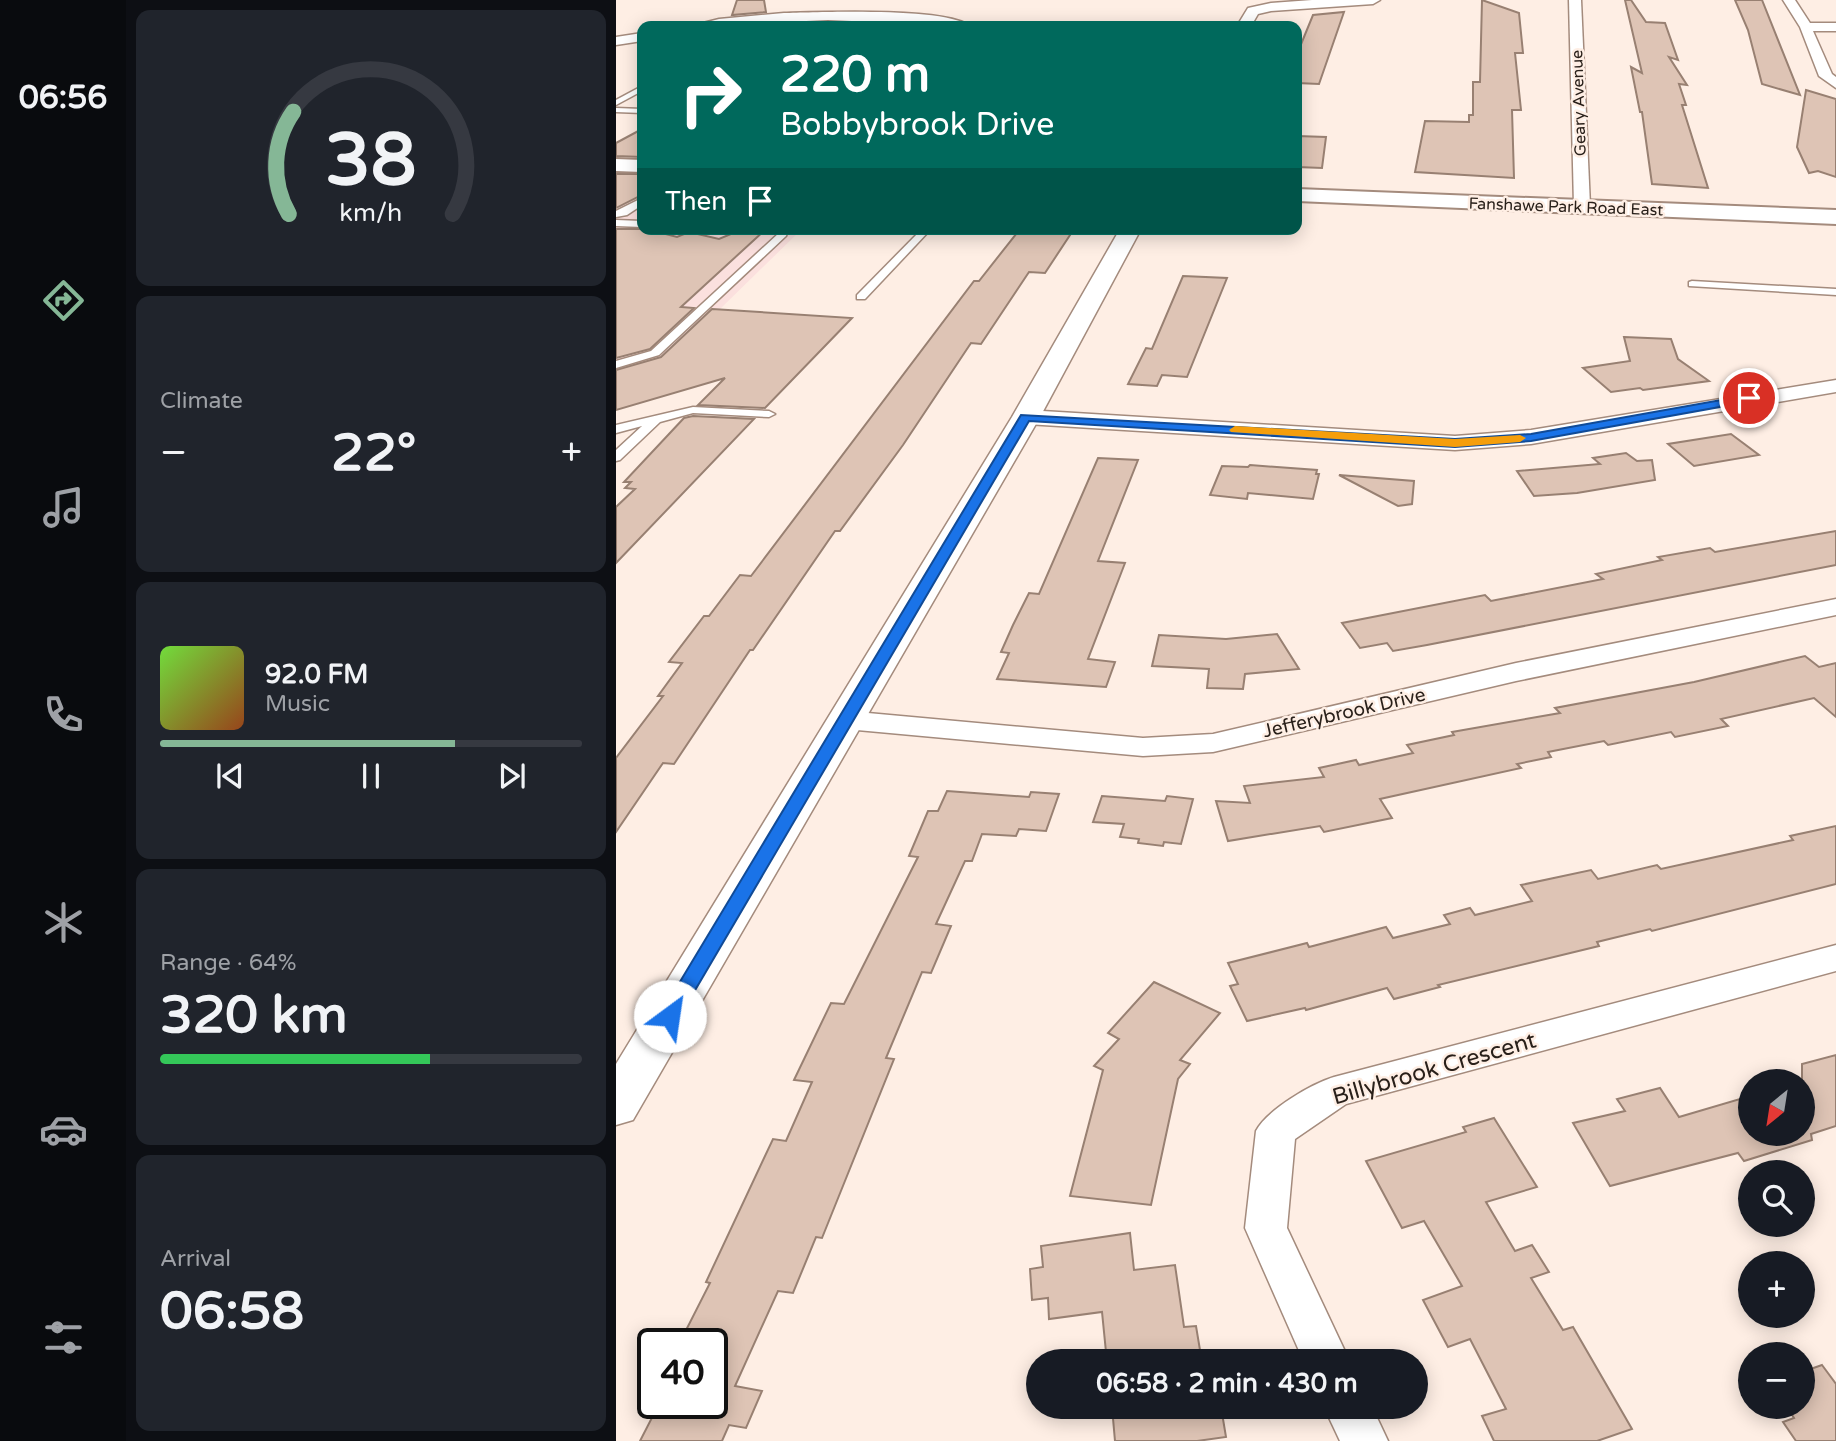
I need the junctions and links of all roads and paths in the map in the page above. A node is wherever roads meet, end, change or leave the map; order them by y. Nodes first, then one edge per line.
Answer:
1 (1373, 0) edge
2 (1575, 0) edge
3 (1789, 0) edge
4 (736, 21) edge
5 (922, 21) edge
6 (1247, 21) edge
7 (1806, 27) junction
8 (1836, 27) edge
9 (637, 38) edge
10 (616, 41) edge
11 (1836, 84) edge
12 (637, 91) edge
13 (616, 103) edge
14 (616, 110) edge
15 (637, 111) edge
16 (616, 165) edge
17 (637, 166) edge
18 (616, 174) edge
19 (637, 175) edge
20 (1302, 195) edge
21 (637, 205) edge
22 (1302, 205) edge
23 (1582, 206) junction
24 (616, 214) edge
25 (1836, 218) edge
26 (637, 222) edge
27 (616, 223) edge
28 (1836, 227) edge
29 (782, 235) edge
30 (921, 235) edge
31 (1128, 235) edge
32 (1692, 284) dead end
33 (1836, 292) edge
34 (861, 297) dead end
35 (616, 365) edge
36 (1836, 386) edge
37 (769, 414) dead end
38 (658, 417) junction
39 (1026, 417) junction
40 (616, 429) edge
41 (616, 457) edge
42 (1836, 607) edge
43 (846, 720) junction
44 (1836, 958) edge
45 (616, 1106) edge
46 (1321, 1349) edge
47 (1354, 1419) edge
48 (1364, 1441) edge

1 - 6 street
2 - 23 street, Geary Avenue
3 - 7 street
4 - 5 street
7 - 8 street
7 - 11 street
9 - 10 street
12 - 13 lane
14 - 15 lane
16 - 17 main road
18 - 19 main road
20 - 23 main road, Fanshawe Park Road East
21 - 24 lane
22 - 28 main road, Fanshawe Park Road East
23 - 25 main road, Fanshawe Park Road East
26 - 27 lane
29 - 35 lane
30 - 34 lane
31 - 39 street
32 - 33 lane
36 - 39 street
37 - 38 lane
38 - 40 lane
38 - 41 lane
39 - 43 street
42 - 43 street, Jefferybrook Drive
43 - 45 street
44 - 46 street, Billybrook Crescent
47 - 48 street

